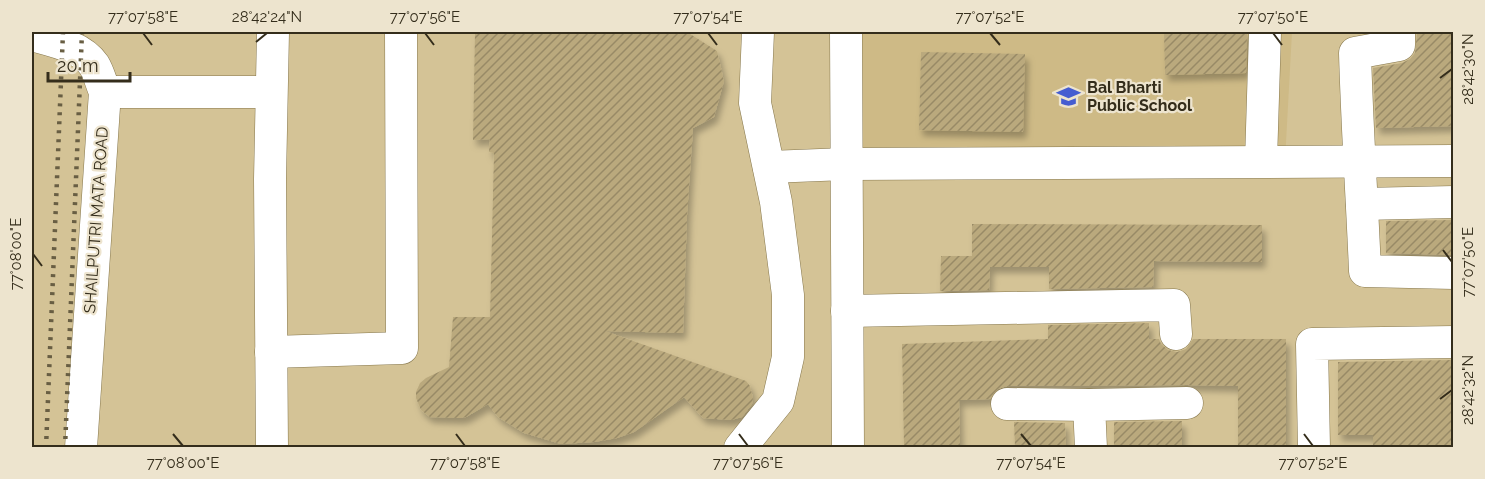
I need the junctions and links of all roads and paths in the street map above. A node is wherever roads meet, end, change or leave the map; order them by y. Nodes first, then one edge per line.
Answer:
1 (273, 32) edge
2 (401, 32) edge
3 (758, 32) edge
4 (846, 32) edge
5 (1265, 32) edge
6 (1400, 32) edge
7 (32, 35) edge
8 (85, 42) edge
9 (105, 92) junction
10 (271, 92) junction
11 (1261, 161) junction
12 (1358, 161) junction
13 (1454, 161) edge
14 (846, 164) junction
15 (768, 167) junction
16 (1454, 202) edge
17 (1362, 204) junction
18 (1454, 273) edge
19 (847, 310) junction
20 (1176, 334) dead end
21 (1454, 342) edge
22 (271, 352) junction
23 (1187, 403) dead end
24 (1007, 404) dead end
25 (1089, 405) junction
26 (81, 447) edge
27 (272, 447) edge
28 (741, 447) edge
29 (848, 447) edge
30 (1092, 447) edge
31 (1314, 447) edge

1 - 10 street
2 - 22 street
3 - 15 street
4 - 14 street
5 - 11 street
6 - 12 street
7 - 8 street, SHAILPUTRI MATA ROAD
8 - 9 street, SHAILPUTRI MATA ROAD
9 - 10 street
9 - 26 street, SHAILPUTRI MATA ROAD
10 - 22 street
11 - 12 street
11 - 14 street
12 - 13 street
12 - 17 street
14 - 15 street
14 - 19 street
15 - 28 street
16 - 17 street
17 - 18 street
19 - 20 street
19 - 29 street
21 - 31 street
22 - 27 street
23 - 25 street
24 - 25 street
25 - 30 street

